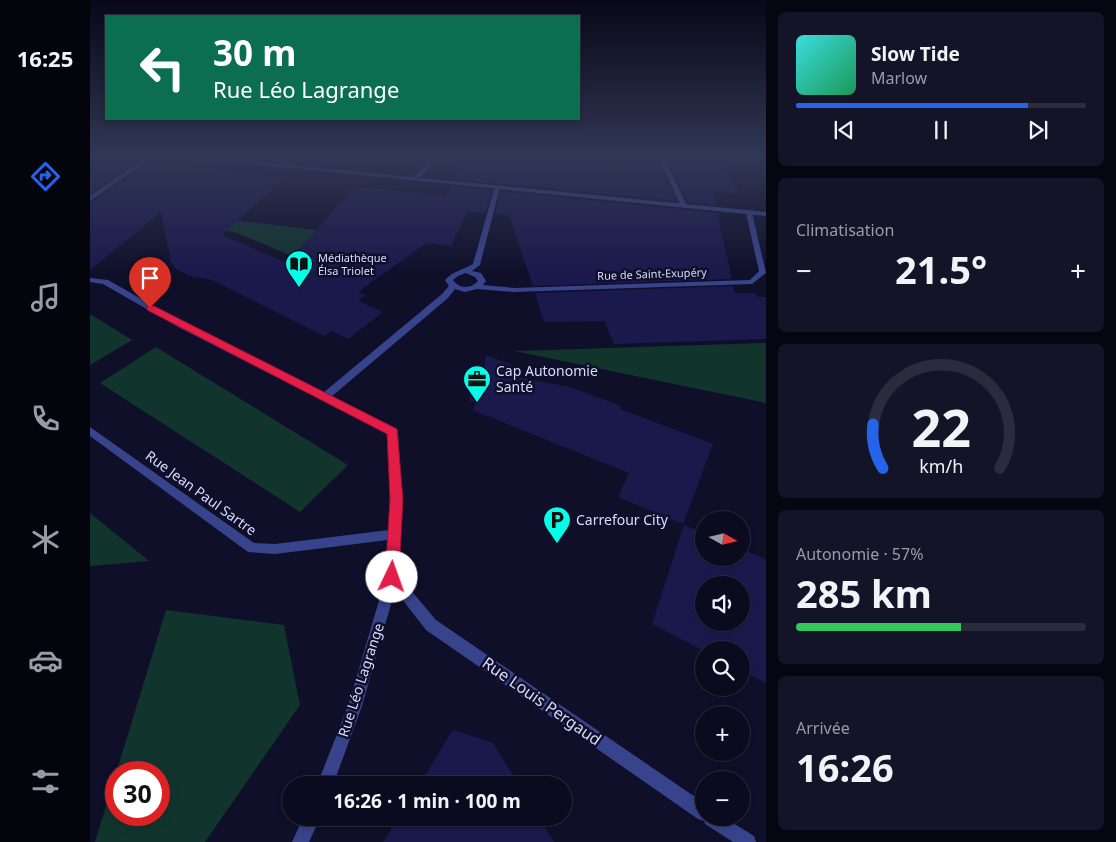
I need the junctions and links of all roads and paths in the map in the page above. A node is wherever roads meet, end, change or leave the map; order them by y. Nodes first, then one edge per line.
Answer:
1 (495, 196) edge
2 (589, 196) edge
3 (679, 196) edge
4 (684, 206) junction
5 (749, 213) junction
6 (766, 214) edge
7 (466, 271) junction
8 (90, 280) edge
9 (453, 286) junction
10 (477, 288) junction
11 (324, 398) junction
12 (90, 431) edge
13 (394, 534) junction
14 (392, 577) junction
15 (328, 776) edge
16 (695, 807) edge
17 (308, 826) edge
18 (723, 826) edge
19 (300, 842) edge
20 (748, 842) edge

1 - 7 street
2 - 4 street
3 - 4 street
4 - 5 street
5 - 6 street
5 - 10 street, Rue de Saint-Exupéry
7 - 9 street
7 - 10 street
8 - 11 street
9 - 10 street
9 - 11 street
11 - 13 street, Rue Léo Lagrange
12 - 13 street, Rue Jean Paul Sartre
13 - 14 street, Rue Léo Lagrange
14 - 15 street, Rue Léo Lagrange
14 - 16 street, Rue Louis Pergaud
17 - 19 street
18 - 20 street

